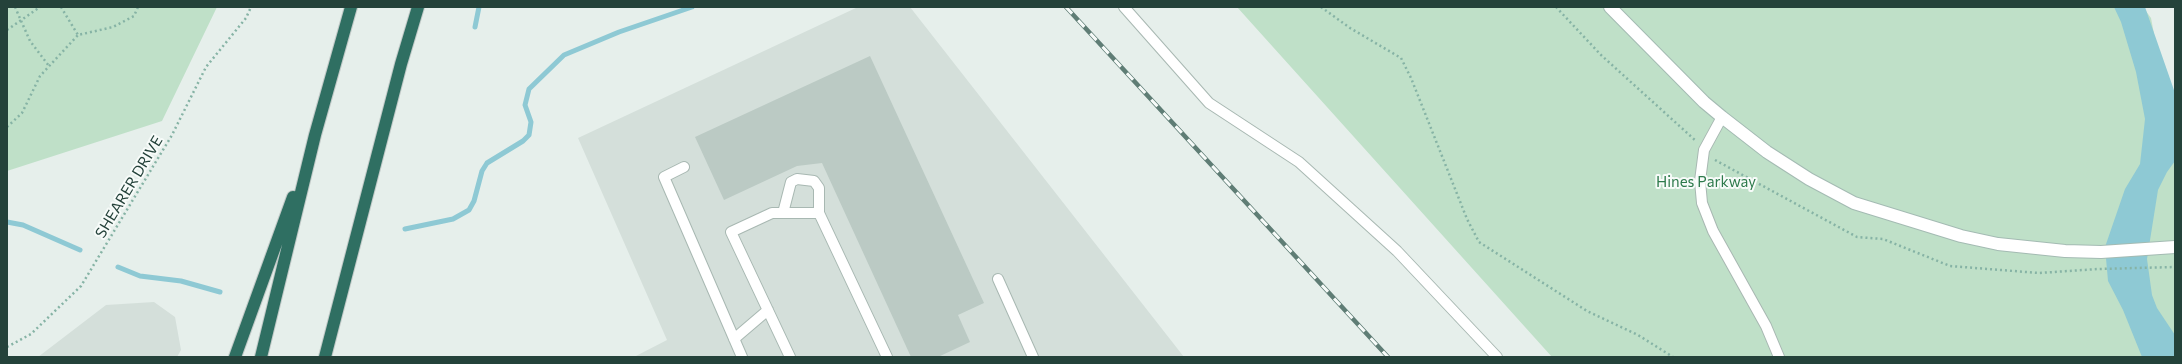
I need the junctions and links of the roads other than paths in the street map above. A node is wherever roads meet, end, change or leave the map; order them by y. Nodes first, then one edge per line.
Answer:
1 (351, 7) edge
2 (418, 7) edge
3 (1124, 7) edge
4 (1610, 7) edge
5 (1722, 116) junction
6 (315, 135) junction
7 (684, 167) dead end
8 (783, 213) junction
9 (819, 213) junction
10 (2175, 247) edge
11 (998, 279) dead end
12 (768, 310) junction
13 (734, 339) junction
14 (236, 357) edge
15 (261, 357) edge
16 (325, 357) edge
17 (742, 357) edge
18 (790, 357) edge
19 (886, 357) edge
20 (1033, 357) edge
21 (1497, 357) edge
22 (1779, 357) edge

1 - 6 highway
2 - 16 highway
3 - 21 lane
4 - 5 street
5 - 10 street
5 - 22 lane
6 - 14 highway
6 - 15 highway
7 - 13 lane
8 - 9 lane
8 - 9 lane
8 - 12 lane
9 - 19 lane
11 - 20 lane
12 - 13 lane
12 - 18 lane
13 - 17 lane

